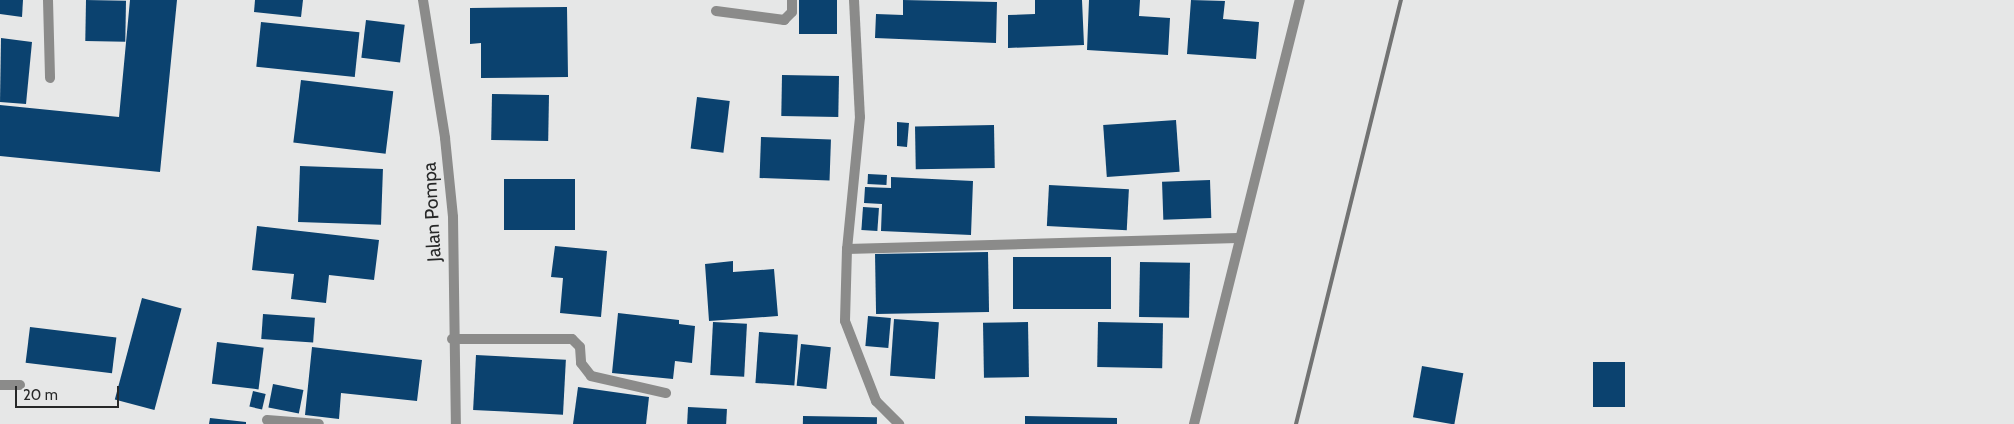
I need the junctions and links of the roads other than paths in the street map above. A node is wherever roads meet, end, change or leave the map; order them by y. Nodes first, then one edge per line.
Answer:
1 (48, 0) edge
2 (423, 0) edge
3 (792, 0) edge
4 (854, 0) edge
5 (1300, 0) edge
6 (716, 12) dead end
7 (50, 78) dead end
8 (1238, 238) junction
9 (847, 249) junction
10 (452, 339) junction
11 (0, 385) edge
12 (20, 385) dead end
13 (666, 393) dead end
14 (267, 420) dead end
15 (318, 424) edge
16 (456, 424) edge
17 (898, 424) edge
18 (1194, 424) edge

1 - 7 street
2 - 10 street, Jalan Pompa
3 - 6 street
4 - 9 street
5 - 8 street
8 - 9 street
8 - 18 street
9 - 17 street
10 - 13 street
10 - 16 street, Jalan Pompa
11 - 12 street
14 - 15 street

